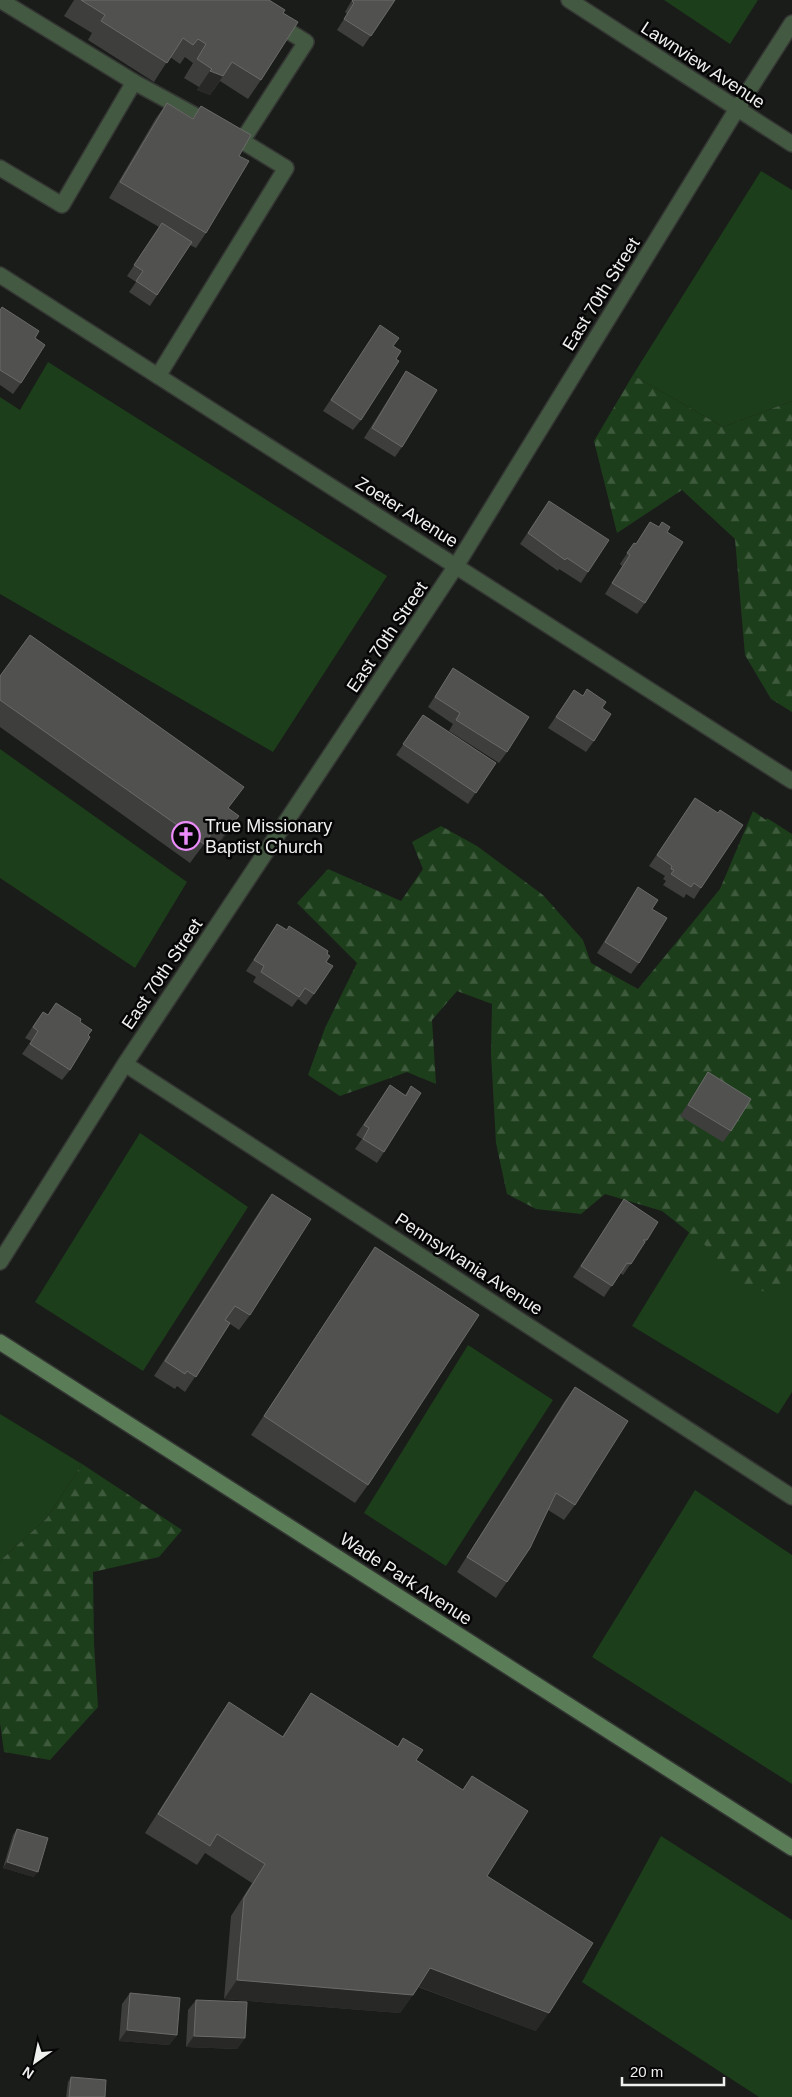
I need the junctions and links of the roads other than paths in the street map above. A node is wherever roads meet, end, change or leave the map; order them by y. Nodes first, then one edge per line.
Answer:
1 (0, 0) edge
2 (570, 0) edge
3 (260, 14) edge
4 (792, 23) edge
5 (134, 82) junction
6 (737, 108) junction
7 (242, 141) junction
8 (792, 144) edge
9 (0, 168) edge
10 (0, 276) edge
11 (158, 376) junction
12 (456, 566) junction
13 (792, 781) edge
14 (125, 1064) junction
15 (0, 1262) edge
16 (0, 1342) edge
17 (792, 1497) edge
18 (792, 1848) edge

1 - 5 street
2 - 6 street, Lawnview Avenue
3 - 7 street
4 - 6 street, East 70th Street
5 - 7 street
5 - 9 street
6 - 8 street, Lawnview Avenue
6 - 12 street, East 70th Street
7 - 11 street
10 - 11 street, Zoeter Avenue
11 - 12 street, Zoeter Avenue
12 - 13 street, Zoeter Avenue
12 - 14 street, East 70th Street
14 - 15 street, East 70th Street
14 - 17 street, Pennsylvania Avenue
16 - 18 street, Wade Park Avenue

